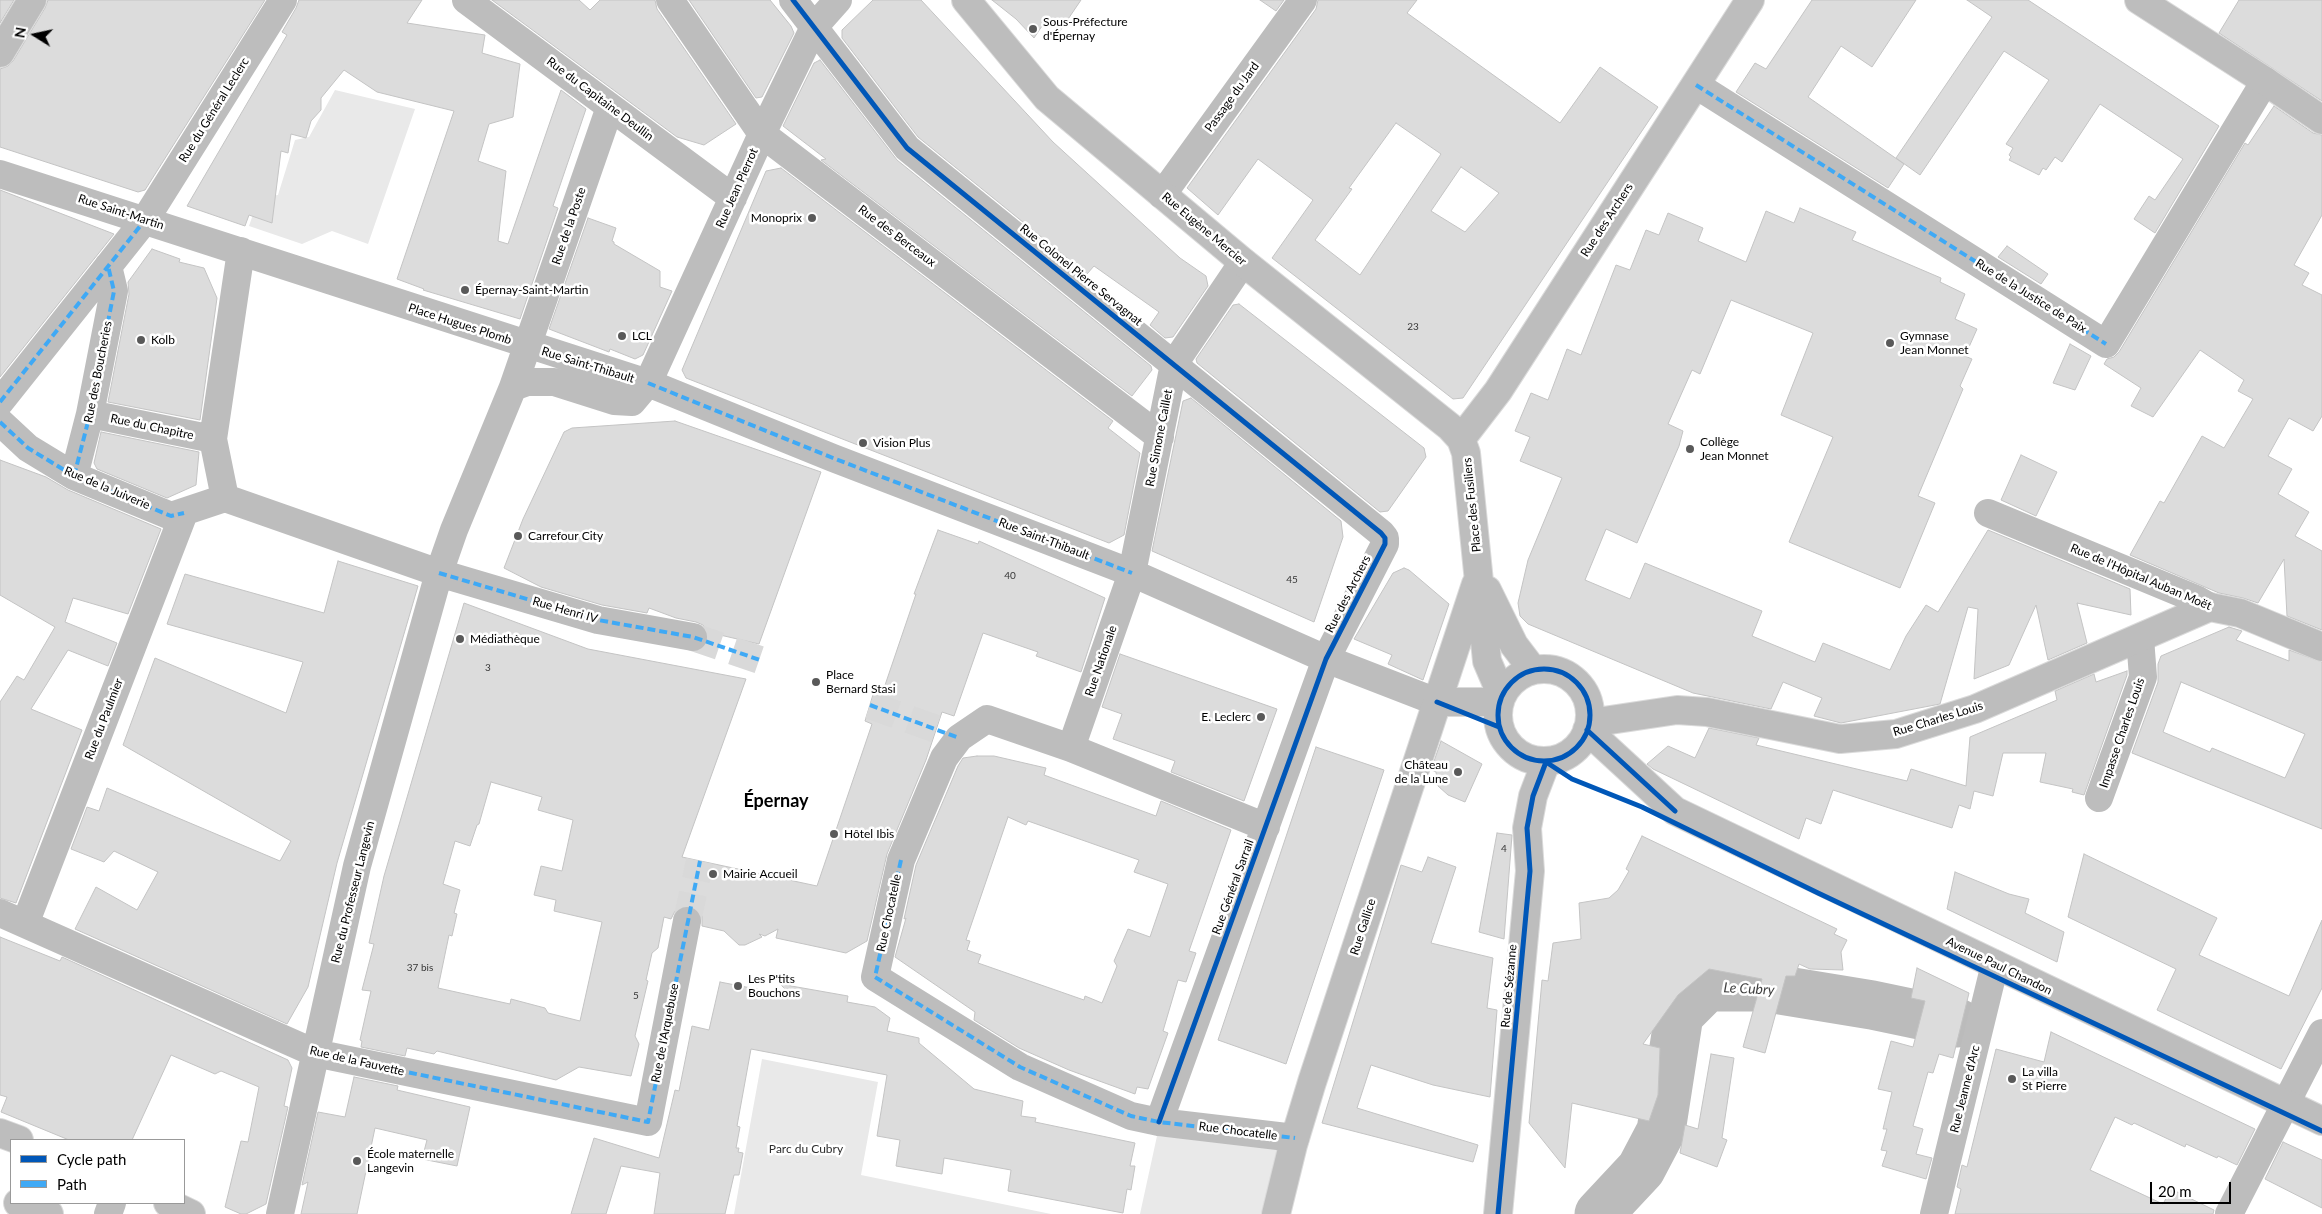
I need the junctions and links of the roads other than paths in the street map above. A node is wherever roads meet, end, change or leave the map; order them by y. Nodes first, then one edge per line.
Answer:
1 (32, 0) edge
2 (283, 0) edge
3 (466, 0) edge
4 (670, 0) edge
5 (793, 0) edge
6 (838, 0) edge
7 (966, 0) edge
8 (1303, 0) edge
9 (1750, 0) edge
10 (2139, 0) edge
11 (814, 26) junction
12 (0, 53) edge
13 (2266, 81) junction
14 (1696, 84) junction
15 (610, 106) junction
16 (2322, 120) edge
17 (762, 134) junction
18 (0, 174) edge
19 (1162, 195) junction
20 (733, 198) junction
21 (145, 220) junction
22 (241, 251) junction
23 (1243, 262) junction
24 (108, 266) junction
25 (528, 346) junction
26 (1174, 364) junction
27 (648, 383) junction
28 (514, 386) junction
29 (0, 402) edge
30 (90, 414) junction
31 (0, 422) edge
32 (1160, 437) junction
33 (213, 439) junction
34 (1461, 439) junction
35 (74, 476) junction
36 (225, 498) junction
37 (184, 513) junction
38 (1988, 513) dead end
39 (1385, 538) joint
40 (439, 572) junction
41 (1132, 573) junction
42 (1479, 573) junction
43 (2210, 608) junction
44 (693, 637) tunnel mouth
45 (2140, 638) junction
46 (2322, 648) edge
47 (1326, 658) junction
48 (1533, 670) junction
49 (1501, 699) junction
50 (1437, 702) junction
51 (1589, 727) junction
52 (1071, 748) junction
53 (1546, 762) junction
54 (2099, 798) dead end
55 (1266, 827) junction
56 (0, 913) edge
57 (24, 924) junction
58 (685, 932) tunnel mouth
59 (1995, 964) junction
60 (2322, 1033) edge
61 (315, 1053) junction
62 (2286, 1104) junction
63 (2322, 1121) edge
64 (648, 1122) joint
65 (1160, 1122) junction
66 (0, 1133) edge
67 (1296, 1138) junction
68 (16, 1139) edge
69 (21, 1204) edge
70 (170, 1204) edge
71 (49, 1214) edge
72 (191, 1214) edge
73 (280, 1214) edge
74 (1276, 1214) edge
75 (1498, 1214) edge
76 (1934, 1214) edge
77 (2229, 1214) edge

1 - 12 street
2 - 21 street, Rue du Général Leclerc
3 - 15 street, Rue du Capitaine Deullin
4 - 17 street, Rue des Berceaux
5 - 11 street, Rue Colonel Pierre Servagnat
6 - 11 street, Rue Jean Pierrot
7 - 19 street, Rue Eugène Mercier
8 - 19 street, Passage du Jard
9 - 14 street, Rue des Archers
10 - 13 street
11 - 17 street, Rue Jean Pierrot
11 - 26 street, Rue Colonel Pierre Servagnat
13 - 14 street, Rue de la Justice de Paix
13 - 16 street
14 - 34 street, Rue des Archers
15 - 20 street, Rue du Capitaine Deullin
15 - 25 street, Rue de la Poste
17 - 20 street, Rue Jean Pierrot
17 - 32 street, Rue des Berceaux
18 - 21 street, Rue Saint-Martin
19 - 23 street, Rue Eugène Mercier
20 - 27 street, Rue Jean Pierrot
21 - 22 street, Rue Saint-Martin
21 - 24 street
22 - 25 street, Place Hugues Plomb
22 - 33 street
23 - 26 street, Rue Simone Caillet
23 - 34 street, Rue Eugène Mercier
24 - 29 street
24 - 30 street, Rue des Boucheries
25 - 27 street, Rue Saint-Thibault
25 - 28 street, Place Hugues Plomb
26 - 32 street, Rue Simone Caillet
26 - 39 street, Rue Colonel Pierre Servagnat
27 - 28 street, Rue Saint-Thibault
27 - 41 street, Rue Saint-Thibault
28 - 40 street, Place Hugues Plomb
30 - 33 street, Rue du Chapitre
30 - 35 street, Rue des Boucheries
31 - 35 street, Rue de la Juiverie
32 - 41 street, Rue Simone Caillet
33 - 36 street
34 - 42 street, Place des Fusiliers
35 - 37 street, Rue de la Juiverie
36 - 37 street, Rue de la Juiverie
36 - 40 street
37 - 57 street, Rue du Paulmier
38 - 43 street, Rue de l'Hôpital Auban Moët
39 - 47 street, Rue des Archers
40 - 44 street, Rue Henri IV
40 - 61 street, Rue du Professeur Langevin
41 - 47 street, Rue Saint-Thibault
41 - 52 street, Rue Nationale
42 - 48 street, Place des Fusiliers
42 - 49 street, Place des Fusiliers
42 - 50 street, Rue Gallice
43 - 45 street, Rue Charles Louis
43 - 46 street, Rue de l'Hôpital Auban Moët
45 - 51 street, Rue Charles Louis
45 - 54 street, Impasse Charles Louis
47 - 50 street, Rue Saint-Thibault
47 - 55 street, Rue Général Sarrail
48 - 49 street
48 - 51 street
49 - 50 street
49 - 53 street
50 - 67 street, Rue Gallice
51 - 53 street
51 - 59 street, Avenue Paul Chandon
52 - 55 street, Rue Chocatelle
52 - 65 street, Rue Chocatelle
53 - 75 street, Rue de Sézanne
55 - 65 street, Rue Général Sarrail
56 - 57 street, Rue de la Fauvette
57 - 61 street, Rue de la Fauvette
58 - 64 street, Rue de l'Arquebuse
59 - 62 street, Avenue Paul Chandon
59 - 76 street, Rue Jeanne d'Arc
60 - 62 street
61 - 64 street, Rue de la Fauvette
61 - 73 street, Rue du Professeur Langevin
62 - 63 street, Avenue Paul Chandon
62 - 77 street
65 - 67 street, Rue Chocatelle
66 - 68 street
67 - 74 street, Rue Gallice
69 - 71 street
70 - 72 street

